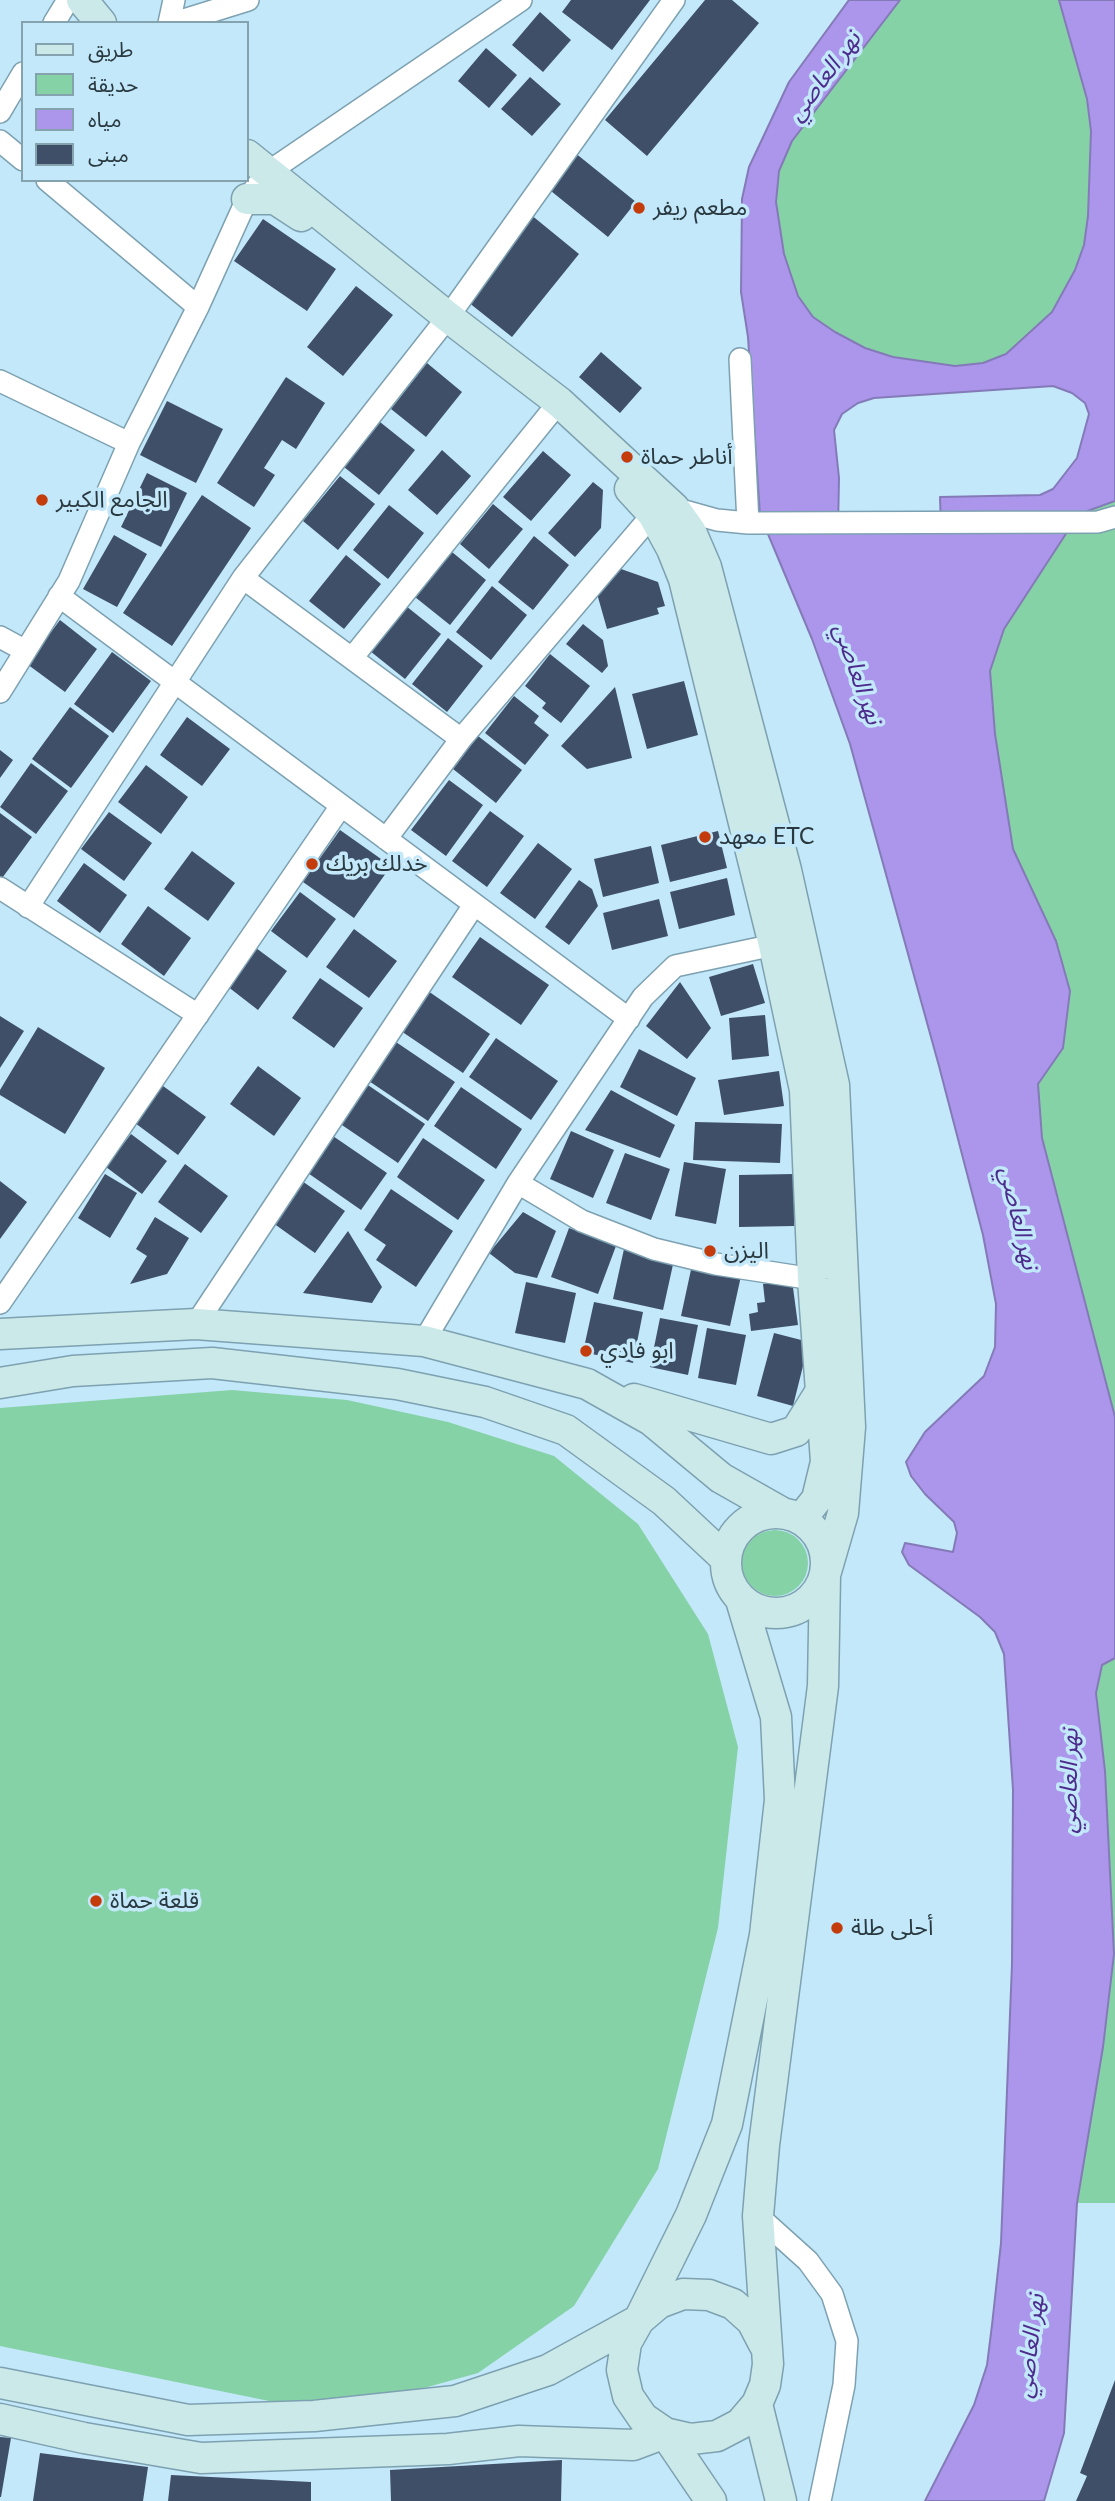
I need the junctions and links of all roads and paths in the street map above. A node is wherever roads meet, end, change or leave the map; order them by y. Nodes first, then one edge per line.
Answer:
1 (68, 0) edge
2 (82, 0) edge
3 (174, 0) edge
4 (248, 0) edge
5 (521, 0) edge
6 (674, 0) edge
7 (55, 21) edge
8 (99, 21) edge
9 (172, 21) edge
10 (179, 21) edge
11 (21, 76) edge
12 (3, 102) edge
13 (0, 141) edge
14 (21, 158) edge
15 (257, 164) edge
16 (49, 182) edge
17 (247, 199) junction
18 (198, 307) junction
19 (443, 322) junction
20 (740, 359) dead end
21 (0, 381) edge
22 (553, 409) junction
23 (128, 443) junction
24 (663, 511) junction
25 (1107, 519) edge
26 (748, 523) junction
27 (243, 578) junction
28 (58, 596) junction
29 (0, 637) edge
30 (24, 650) junction
31 (352, 658) junction
32 (176, 683) junction
33 (0, 692) edge
34 (461, 739) junction
35 (341, 806) junction
36 (386, 839) junction
37 (0, 888) edge
38 (474, 905) junction
39 (29, 907) junction
40 (774, 945) junction
41 (198, 1015) junction
42 (629, 1019) junction
43 (518, 1183) junction
44 (813, 1279) junction
45 (0, 1303) edge
46 (196, 1324) junction
47 (0, 1334) edge
48 (424, 1342) junction
49 (0, 1383) edge
50 (587, 1384) junction
51 (821, 1391) junction
52 (791, 1516) junction
53 (725, 1558) junction
54 (825, 1575) junction
55 (741, 1600) junction
56 (758, 2216) junction
57 (639, 2320) junction
58 (764, 2344) junction
59 (0, 2383) edge
60 (757, 2404) junction
61 (0, 2419) edge
62 (665, 2433) junction
63 (711, 2501) edge
64 (781, 2501) edge
65 (820, 2501) edge

1 - 7 street
2 - 8 main road
3 - 9 street
4 - 10 street
5 - 15 street
6 - 19 street
11 - 12 street
13 - 14 street
15 - 17 street
15 - 19 main road
16 - 18 street
17 - 18 street
17 - 19 main road
18 - 23 street
19 - 22 main road
19 - 27 street
20 - 26 street
21 - 23 street
22 - 24 main road
22 - 31 street
23 - 28 street
24 - 26 street
24 - 34 street
24 - 40 main road
24 - 54 main road
25 - 26 street
27 - 31 street
27 - 32 street
28 - 30 street
28 - 32 street
29 - 30 street
30 - 33 street
31 - 34 street
32 - 35 street
32 - 39 street
34 - 36 street
35 - 36 street
35 - 41 street
36 - 38 street
37 - 39 street
38 - 42 street
38 - 46 street
39 - 41 street
40 - 42 street
40 - 44 main road
41 - 45 street
42 - 43 street
43 - 44 street
43 - 48 street
44 - 51 main road
46 - 47 main road
46 - 48 main road
48 - 50 main road
49 - 53 main road
50 - 51 main road
50 - 52 main road
51 - 52 main road
52 - 53 main road
52 - 54 main road
53 - 55 main road
54 - 55 main road
54 - 56 main road
55 - 57 main road
56 - 58 main road
56 - 65 street
57 - 58 main road
57 - 59 main road
57 - 62 main road
58 - 60 main road
60 - 62 main road
60 - 64 main road
61 - 62 main road
62 - 63 main road

